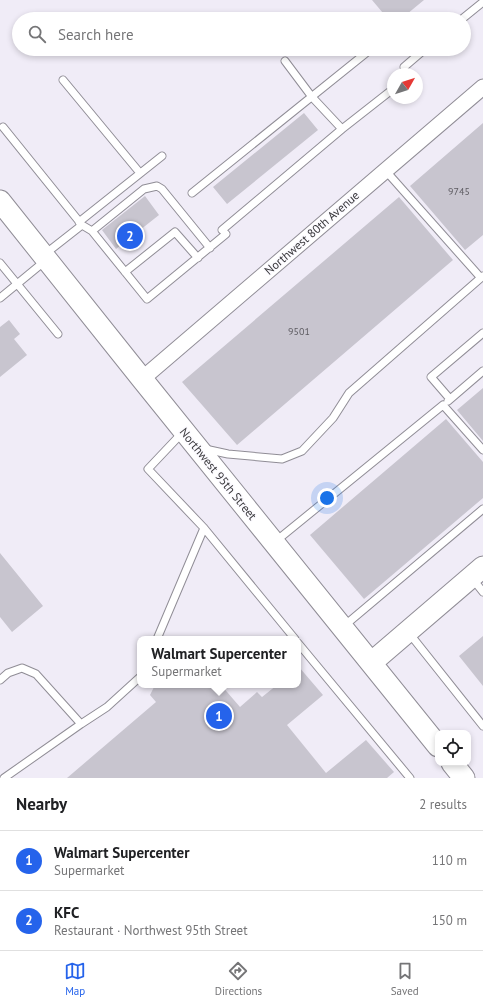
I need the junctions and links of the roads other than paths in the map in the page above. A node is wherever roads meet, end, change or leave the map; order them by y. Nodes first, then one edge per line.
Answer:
1 (483, 2) edge
2 (471, 12) edge
3 (362, 56) edge
4 (416, 56) edge
5 (285, 61) dead end
6 (404, 66) dead end
7 (63, 80) dead end
8 (483, 87) edge
9 (387, 94) edge
10 (312, 97) junction
11 (3, 128) dead end
12 (342, 129) junction
13 (162, 156) dead end
14 (385, 170) junction
15 (140, 173) junction
16 (192, 193) dead end
17 (0, 201) edge
18 (81, 223) junction
19 (92, 231) junction
20 (210, 248) junction
21 (45, 257) junction
22 (198, 258) junction
23 (0, 263) edge
24 (125, 272) junction
25 (482, 277) edge
26 (17, 284) junction
27 (0, 298) edge
28 (483, 333) edge
29 (58, 334) dead end
30 (483, 371) edge
31 (142, 379) junction
32 (450, 398) junction
33 (443, 404) junction
34 (184, 431) junction
35 (197, 448) junction
36 (483, 450) edge
37 (483, 509) edge
38 (204, 528) junction
39 (274, 543) junction
40 (479, 579) edge
41 (342, 627) junction
42 (408, 632) junction
43 (158, 636) edge
44 (293, 636) edge
45 (301, 647) edge
46 (371, 663) junction
47 (0, 680) edge
48 (137, 680) edge
49 (81, 724) junction
50 (483, 726) edge
51 (435, 742) edge
52 (454, 766) edge
53 (4, 778) edge
54 (410, 778) edge
55 (464, 778) edge

1 - 2 lane
3 - 10 lane
4 - 6 lane
5 - 10 lane
7 - 15 lane
8 - 14 street, Northwest 80th Avenue
9 - 12 lane
10 - 12 lane
10 - 16 lane
11 - 18 lane
12 - 20 lane
13 - 15 lane
14 - 25 lane
14 - 31 street, Northwest 80th Avenue
15 - 18 lane
17 - 21 street, Northwest 95th Street
18 - 19 lane
18 - 21 lane
19 - 20 lane
19 - 24 lane
20 - 22 lane
21 - 26 lane
21 - 31 street, Northwest 95th Street
22 - 24 lane
22 - 24 lane
23 - 26 lane
25 - 35 lane
26 - 27 lane
26 - 29 lane
28 - 32 lane
30 - 32 lane
31 - 34 street, Northwest 95th Street
32 - 33 lane
33 - 36 lane
33 - 39 lane
34 - 35 street, Northwest 95th Street
34 - 38 lane
35 - 39 street, Northwest 95th Street
37 - 41 lane
38 - 43 lane
38 - 44 lane
39 - 41 street, Northwest 95th Street
40 - 42 street
41 - 46 street, Northwest 95th Street
42 - 46 street
42 - 50 lane
45 - 54 lane
46 - 51 street, Northwest 95th Street
47 - 49 lane
48 - 49 lane
49 - 53 lane
52 - 55 street

